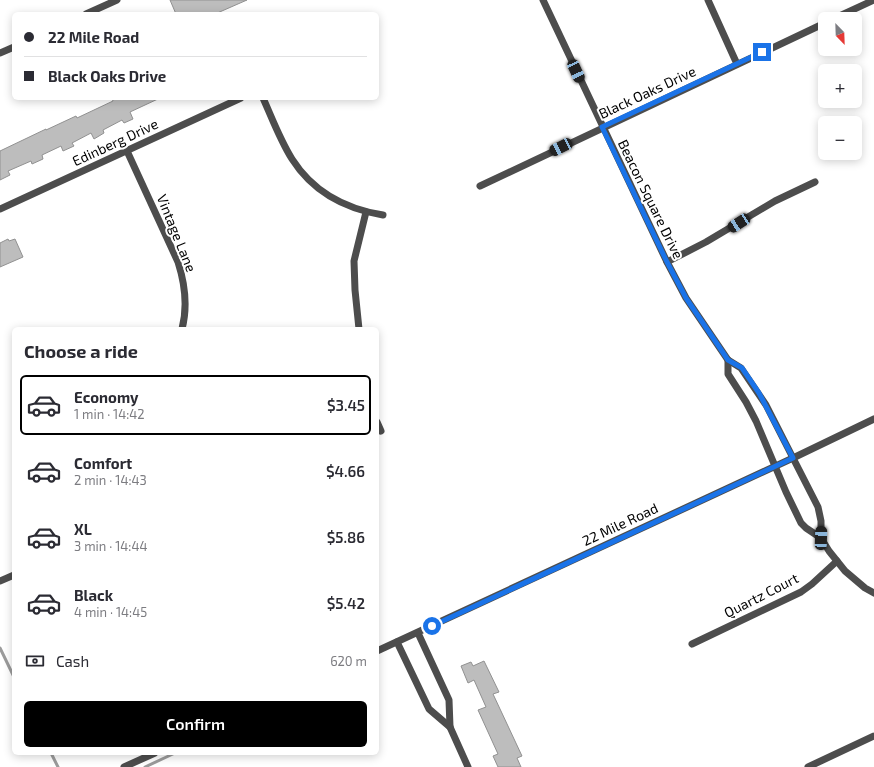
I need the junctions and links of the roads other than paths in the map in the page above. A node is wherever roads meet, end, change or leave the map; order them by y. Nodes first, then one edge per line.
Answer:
1 (97, 0) edge
2 (117, 0) edge
3 (543, 0) edge
4 (708, 0) edge
5 (874, 0) edge
6 (864, 2) edge
7 (100, 8) junction
8 (91, 12) edge
9 (846, 12) edge
10 (818, 26) edge
11 (12, 48) edge
12 (0, 53) edge
13 (737, 64) junction
14 (237, 100) edge
15 (264, 100) edge
16 (602, 127) junction
17 (127, 151) junction
18 (815, 182) dead end
19 (480, 186) dead end
20 (0, 209) edge
21 (366, 212) junction
22 (383, 215) dead end
23 (667, 262) junction
24 (182, 327) edge
25 (359, 327) edge
26 (728, 360) junction
27 (874, 419) edge
28 (379, 426) edge
29 (381, 431) dead end
30 (793, 458) junction
31 (776, 466) junction
32 (821, 538) junction
33 (837, 561) junction
34 (12, 576) edge
35 (0, 581) edge
36 (874, 593) edge
37 (418, 632) junction
38 (397, 642) junction
39 (692, 644) dead end
40 (379, 650) edge
41 (450, 727) junction
42 (874, 736) edge
43 (151, 755) edge
44 (124, 767) edge
45 (468, 767) edge
46 (808, 767) edge

1 - 7 street
2 - 7 street
3 - 16 street, Beacon Square Drive
4 - 13 street
5 - 6 street
6 - 9 street
7 - 8 street
10 - 13 street, Black Oaks Drive
11 - 12 street
13 - 16 street, Black Oaks Drive
14 - 17 street, Edinberg Drive
15 - 21 street
16 - 19 street, Black Oaks Drive
16 - 23 street, Beacon Square Drive
17 - 20 street, Edinberg Drive
17 - 24 street, Vintage Lane
18 - 23 street
21 - 22 street
21 - 25 street
23 - 26 street, Beacon Square Drive
26 - 30 street, Beacon Square Drive
26 - 31 street, Beacon Square Drive
27 - 30 street, 22 Mile Road
28 - 29 street
30 - 31 street, 22 Mile Road
30 - 32 street, Beacon Square Drive
31 - 32 street, Beacon Square Drive
31 - 37 street, 22 Mile Road
32 - 33 street
33 - 36 street
33 - 39 street, Quartz Court
34 - 35 street
37 - 38 street, 22 Mile Road
37 - 41 street
38 - 40 street, 22 Mile Road
38 - 41 street
41 - 45 street
42 - 46 street
43 - 44 street

